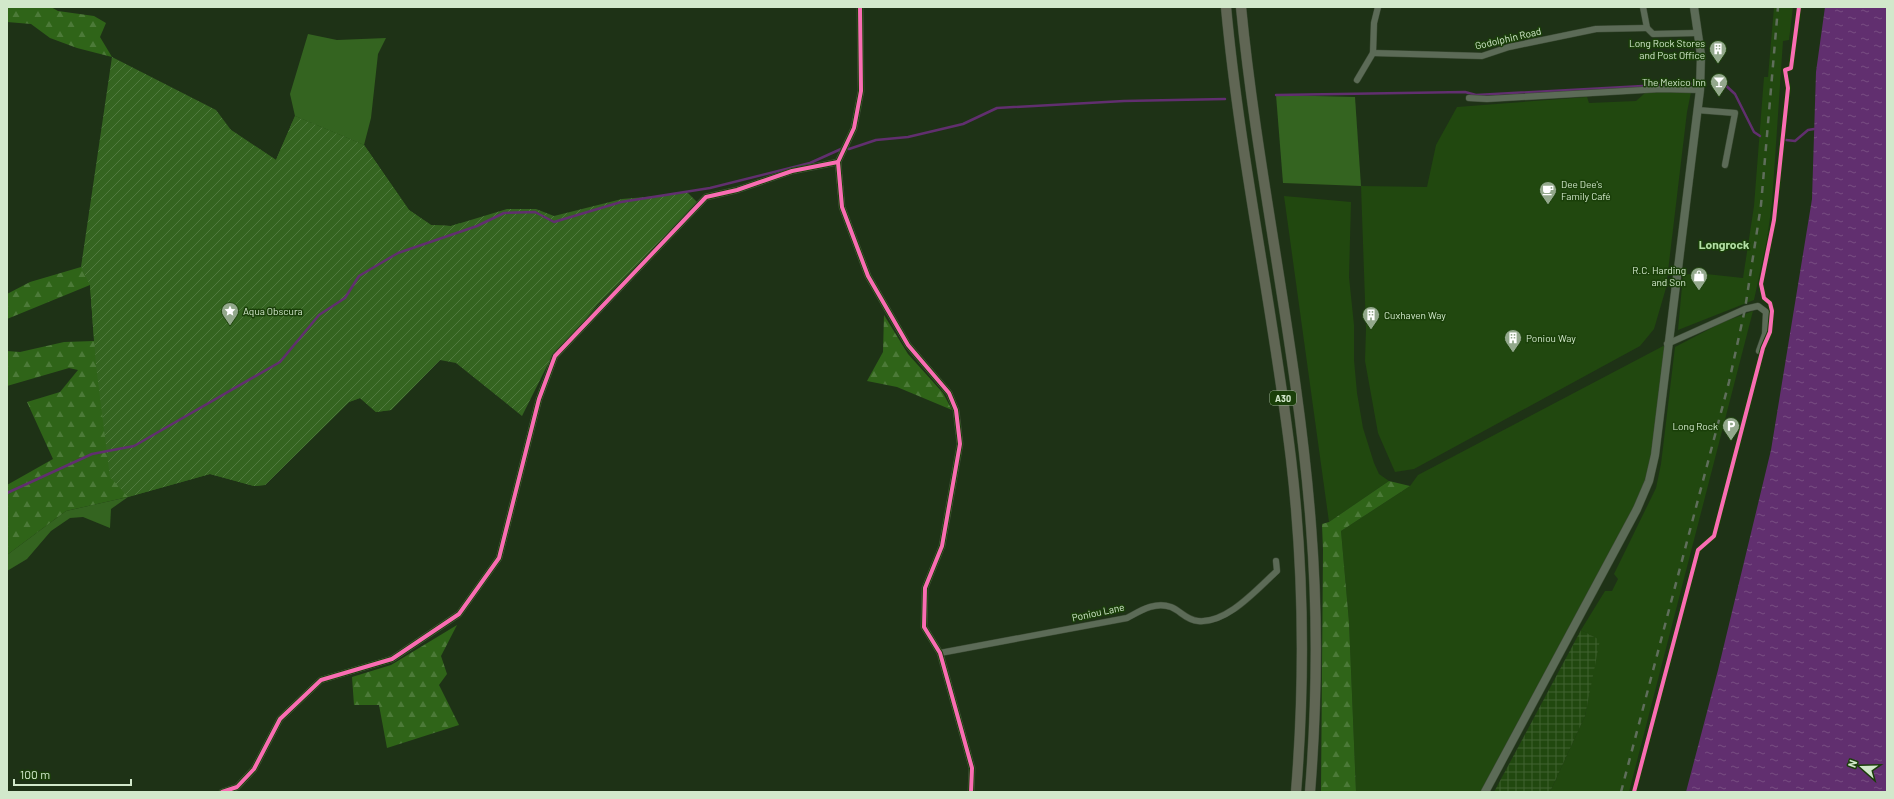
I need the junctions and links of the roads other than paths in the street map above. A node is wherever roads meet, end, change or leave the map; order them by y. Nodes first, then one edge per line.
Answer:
1 (860, 7) edge
2 (1226, 7) edge
3 (1241, 7) edge
4 (1378, 7) edge
5 (1643, 7) edge
6 (1694, 7) edge
7 (1647, 28) junction
8 (1697, 33) junction
9 (1373, 53) junction
10 (1356, 80) dead end
11 (1700, 90) junction
12 (1468, 98) dead end
13 (1697, 110) junction
14 (838, 162) junction
15 (1725, 165) dead end
16 (1667, 344) junction
17 (1759, 352) dead end
18 (1276, 561) dead end
19 (940, 652) junction
20 (222, 792) edge
21 (971, 792) edge
22 (1296, 792) edge
23 (1310, 792) edge
24 (1486, 792) edge

1 - 14 street
2 - 22 highway, A30
3 - 23 highway, A30
4 - 9 street
5 - 7 street
6 - 8 street
7 - 8 street, Godolphin Road
7 - 9 street, Godolphin Road
8 - 11 street
9 - 10 street
11 - 12 street
11 - 13 street
13 - 15 street
13 - 16 street
14 - 19 street
14 - 20 street
16 - 17 street
16 - 24 street
18 - 19 street, Poniou Lane
19 - 21 street

